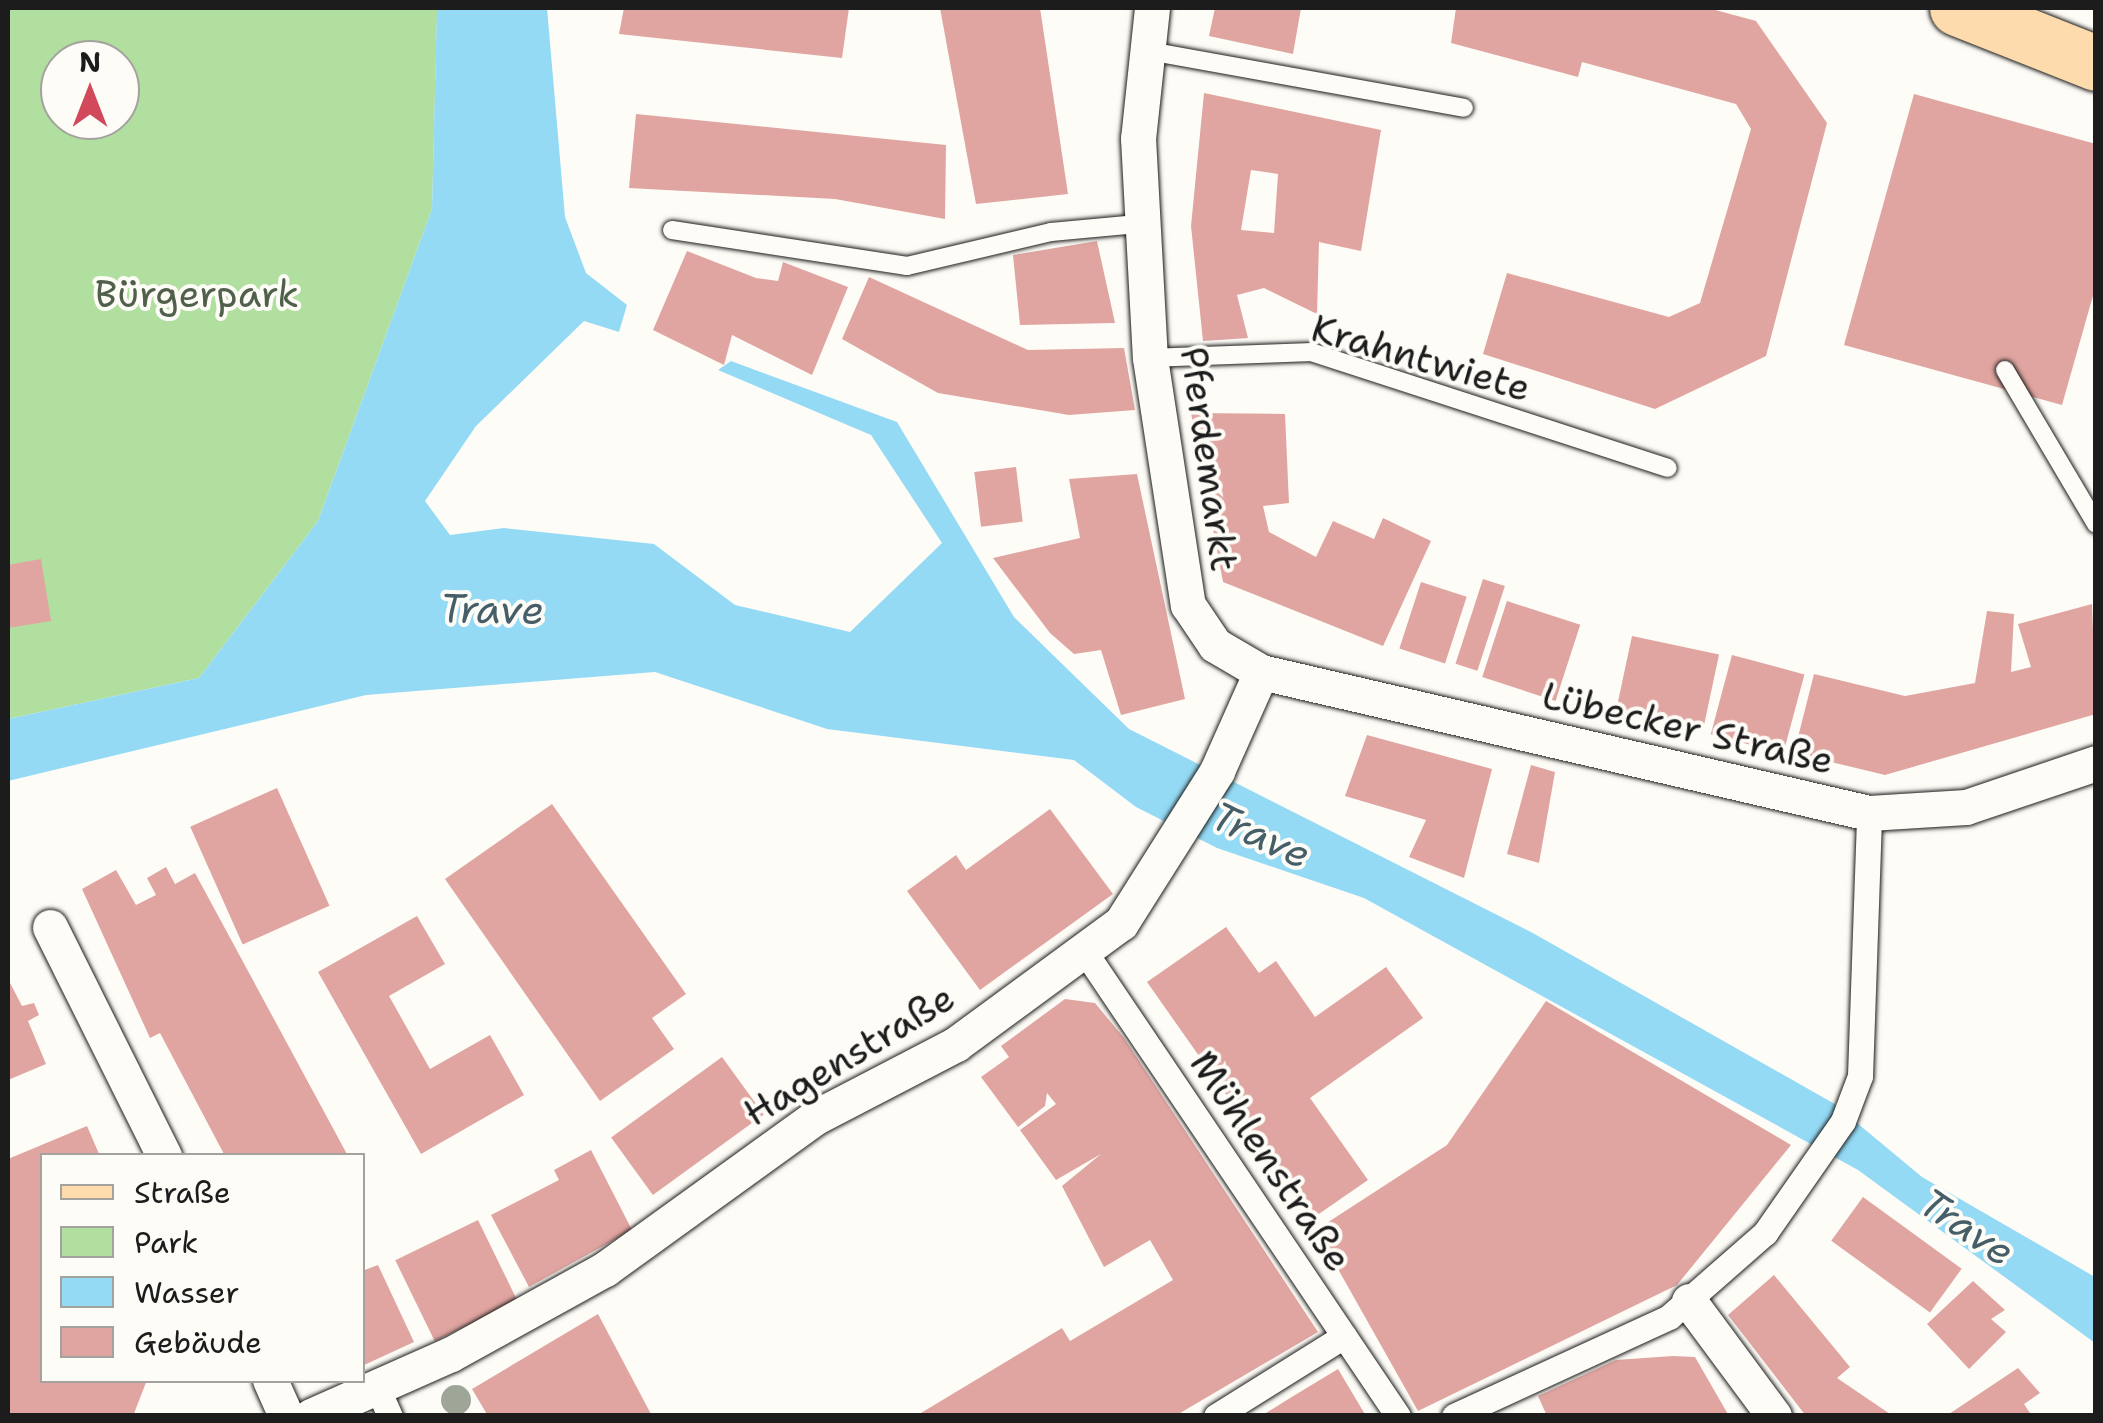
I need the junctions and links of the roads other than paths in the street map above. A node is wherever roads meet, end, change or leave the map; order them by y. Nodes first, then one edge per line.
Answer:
1 (1152, 8) edge
2 (1977, 12) edge
3 (1143, 50) junction
4 (2096, 63) edge
5 (1464, 108) dead end
6 (1138, 224) junction
7 (672, 230) dead end
8 (1150, 358) junction
9 (2005, 370) dead end
10 (1668, 468) dead end
11 (2096, 524) edge
12 (1260, 672) junction
13 (2096, 764) edge
14 (1870, 813) junction
15 (50, 927) dead end
16 (1083, 949) junction
17 (163, 1153) edge
18 (1689, 1301) junction
19 (1344, 1336) junction
20 (271, 1383) edge
21 (383, 1402) edge
22 (286, 1416) edge
23 (311, 1416) edge
24 (1216, 1416) edge
25 (1398, 1416) edge
26 (1454, 1416) edge
27 (1774, 1416) edge

1 - 3 street, Pferdemarkt
2 - 4 main road
3 - 5 lane
3 - 6 street, Pferdemarkt
6 - 7 lane
6 - 8 street, Pferdemarkt
8 - 10 lane, Krahntwiete
8 - 12 street, Pferdemarkt
9 - 11 lane
12 - 14 street, Lübecker Straße
12 - 16 street, Hagenstraße
13 - 14 street, Lübecker Straße
14 - 18 street
15 - 17 street
16 - 19 street, Mühlenstraße
16 - 21 street, Hagenstraße
18 - 26 street
18 - 27 street
19 - 24 street
19 - 25 street, Mühlenstraße
20 - 22 street
21 - 23 street, Hagenstraße

